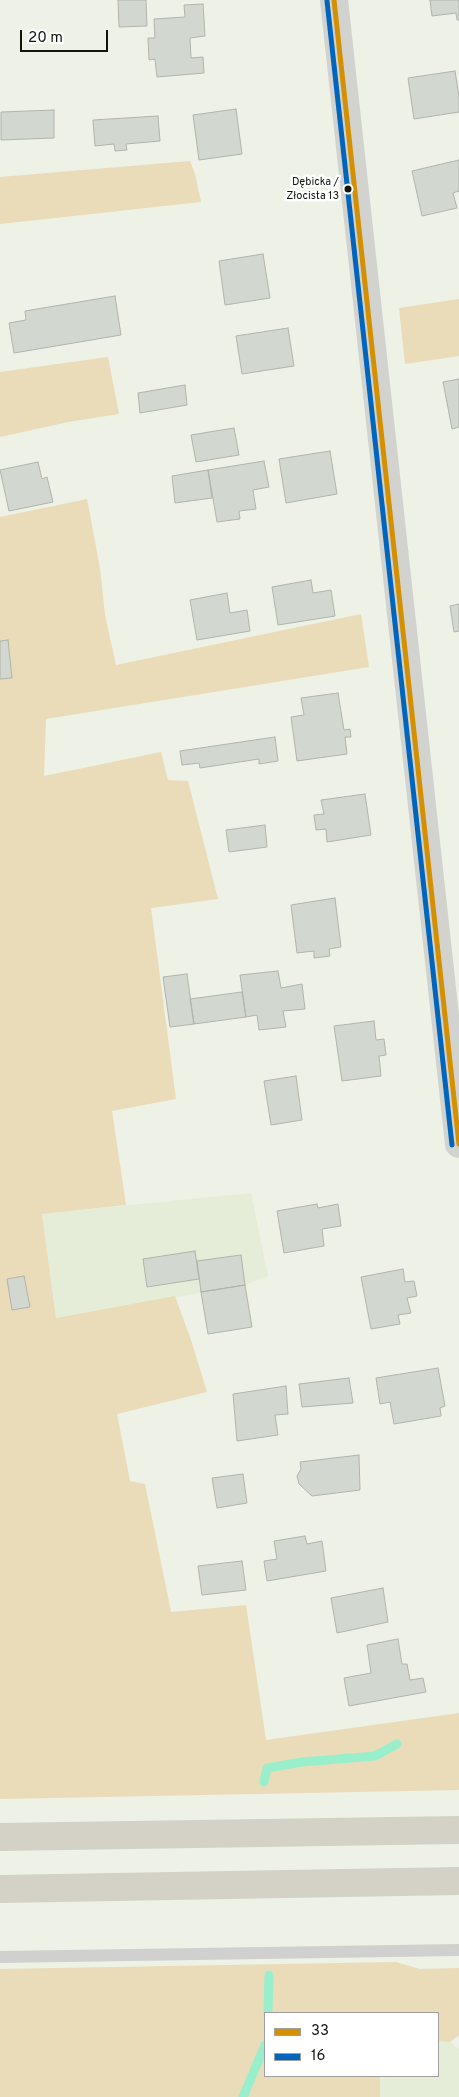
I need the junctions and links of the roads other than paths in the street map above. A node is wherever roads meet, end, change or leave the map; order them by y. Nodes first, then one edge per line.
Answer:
1 (334, 0) edge
2 (459, 1144) edge
3 (459, 1830) edge
4 (0, 1837) edge
5 (459, 1881) edge
6 (0, 1888) edge
7 (459, 1950) edge
8 (0, 1957) edge

1 - 2 street
3 - 4 highway
5 - 6 highway
7 - 8 lane

